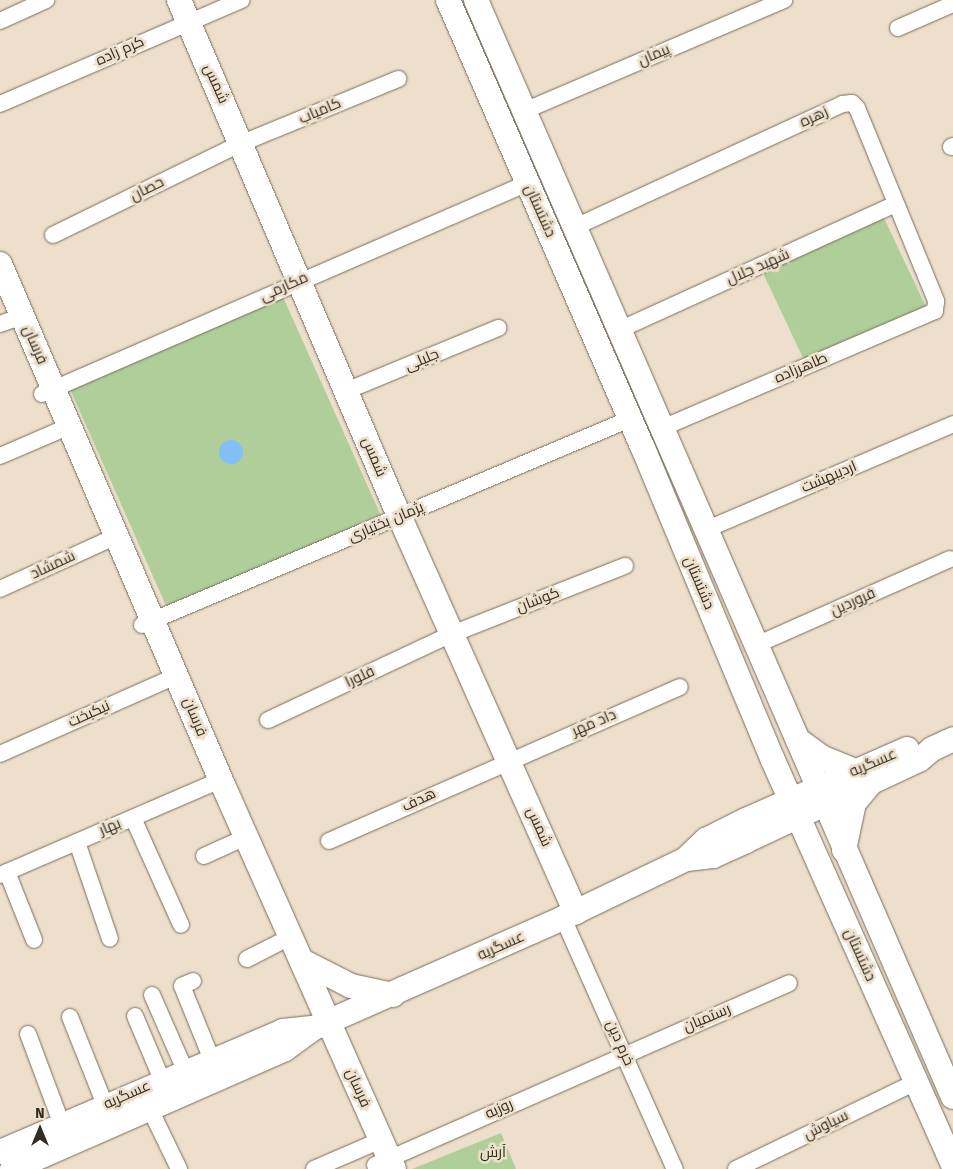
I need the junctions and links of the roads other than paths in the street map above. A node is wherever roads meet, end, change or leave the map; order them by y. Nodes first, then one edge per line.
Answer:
1 (46, 0) edge
2 (178, 0) edge
3 (242, 0) edge
4 (448, 0) edge
5 (476, 0) edge
6 (784, 0) edge
7 (953, 4) edge
8 (0, 21) edge
9 (188, 22) junction
10 (898, 28) dead end
11 (398, 79) dead end
12 (520, 101) junction
13 (0, 104) edge
14 (494, 104) junction
15 (242, 144) junction
16 (528, 183) junction
17 (896, 204) junction
18 (575, 227) junction
19 (53, 235) dead end
20 (0, 264) edge
21 (299, 280) junction
22 (0, 296) edge
23 (937, 307) joint
24 (5, 322) edge
25 (498, 328) dead end
26 (620, 330) junction
27 (48, 391) junction
28 (346, 391) junction
29 (630, 419) junction
30 (953, 424) edge
31 (662, 428) junction
32 (58, 431) junction
33 (0, 456) edge
34 (399, 516) junction
35 (705, 530) junction
36 (106, 541) junction
37 (950, 559) dead end
38 (625, 566) dead end
39 (0, 589) edge
40 (148, 622) junction
41 (452, 634) junction
42 (756, 645) junction
43 (172, 678) junction
44 (680, 687) dead end
45 (268, 720) dead end
46 (796, 738) junction
47 (953, 739) edge
48 (0, 754) edge
49 (772, 758) junction
50 (509, 759) junction
51 (864, 776) junction
52 (215, 782) junction
53 (821, 795) junction
54 (794, 807) junction
55 (133, 818) junction
56 (746, 830) junction
57 (240, 840) junction
58 (329, 841) dead end
59 (77, 842) junction
60 (844, 850) junction
61 (204, 856) dead end
62 (817, 858) junction
63 (3, 873) edge
64 (569, 915) junction
65 (181, 925) dead end
66 (110, 939) dead end
67 (34, 940) dead end
68 (278, 943) junction
69 (247, 959) dead end
70 (302, 961) junction
71 (193, 981) dead end
72 (789, 983) dead end
73 (152, 995) dead end
74 (393, 995) junction
75 (135, 1016) dead end
76 (70, 1017) dead end
77 (321, 1025) junction
78 (28, 1034) dead end
79 (624, 1054) junction
80 (212, 1060) junction
81 (948, 1069) edge
82 (185, 1070) junction
83 (162, 1080) junction
84 (916, 1082) junction
85 (953, 1097) edge
86 (105, 1105) junction
87 (150, 1109) junction
88 (62, 1124) junction
89 (0, 1152) edge
90 (380, 1158) edge
91 (953, 1164) edge
92 (175, 1168) edge
93 (12, 1169) edge
94 (314, 1169) edge
95 (675, 1169) edge
96 (736, 1169) edge

1 - 8 street
2 - 9 street, شمس
3 - 9 street, کرم زاده
4 - 14 street, دشتستان
5 - 12 street, دشتستان
6 - 12 street, پیمان
7 - 10 street
9 - 13 street, کرم زاده
9 - 15 street, شمس
11 - 15 street, کامیاب
12 - 14 street
12 - 18 street, دشتستان
14 - 16 street, دشتستان
15 - 19 street, حصان
15 - 21 street, شمس
16 - 21 street, مکارمی
16 - 29 street, دشتستان
17 - 18 street, زهره
17 - 23 street, زهره
17 - 26 street, شهید جلال
18 - 26 street, دشتستان
20 - 27 street, فرسان
21 - 27 street, مکارمی
21 - 28 street, شمس
22 - 24 street, فرسان
23 - 31 street, طاهرزاده
24 - 27 street, فرسان
25 - 28 street, جلیلی
26 - 31 street, دشتستان
27 - 32 street, فرسان
27 - 40 street, فرسان
28 - 34 street, شمس
29 - 34 street, پژمان بختیاری
29 - 49 street, دشتستان
30 - 35 street, اردیبهشت
31 - 35 street, دشتستان
32 - 33 street
32 - 36 street, فرسان
34 - 40 street, پژمان بختیاری
34 - 41 street, شمس
35 - 42 street, دشتستان
36 - 39 street, شمشاد
36 - 40 street, فرسان
37 - 42 street, فروردین
38 - 41 street, کوشان
40 - 43 street, فرسان
41 - 45 street, فلورا
41 - 50 street, شمس
42 - 46 street, دشتستان
43 - 48 street, نیکبخت
43 - 52 street, فرسان
44 - 50 street, داد مهر
46 - 51 street
46 - 53 street, دشتستان
47 - 51 street, عسگریه
49 - 54 street, دشتستان
49 - 56 street
50 - 58 street, هدف
50 - 64 street, شمس
51 - 53 street, عسگریه
51 - 60 street
52 - 55 street, بهار
52 - 57 street, فرسان
53 - 54 street, عسگریه
53 - 60 street, دشتستان
54 - 56 street, عسگریه
54 - 62 street, دشتستان
55 - 59 street, بهار
55 - 65 street
56 - 62 street
56 - 64 street, عسگریه
57 - 61 street
57 - 68 street, فرسان
57 - 70 street, فرسان
59 - 63 street, بهار
59 - 66 street
60 - 81 street, دشتستان
62 - 84 street, دشتستان
63 - 67 street
64 - 74 street, عسگریه
64 - 79 street, خرم دین
68 - 69 street
68 - 77 street, فرسان
70 - 74 street
70 - 77 street, فرسان
71 - 80 street
72 - 79 street, رستمیان
73 - 82 street
74 - 77 street, عسگریه
75 - 83 street
76 - 86 street
77 - 80 street, عسگریه
77 - 87 street, عسگریه
77 - 90 street, فرسان
78 - 88 street
79 - 90 street, روزبه
79 - 95 street, خرم دین
80 - 82 street, عسگریه
81 - 85 street, دشتستان
82 - 83 street, عسگریه
83 - 86 street, عسگریه
84 - 91 street, دشتستان
84 - 96 street, سیاوش
86 - 88 street, عسگریه
87 - 92 street
87 - 93 street, عسگریه
88 - 89 street, عسگریه
90 - 94 street, روزبه

